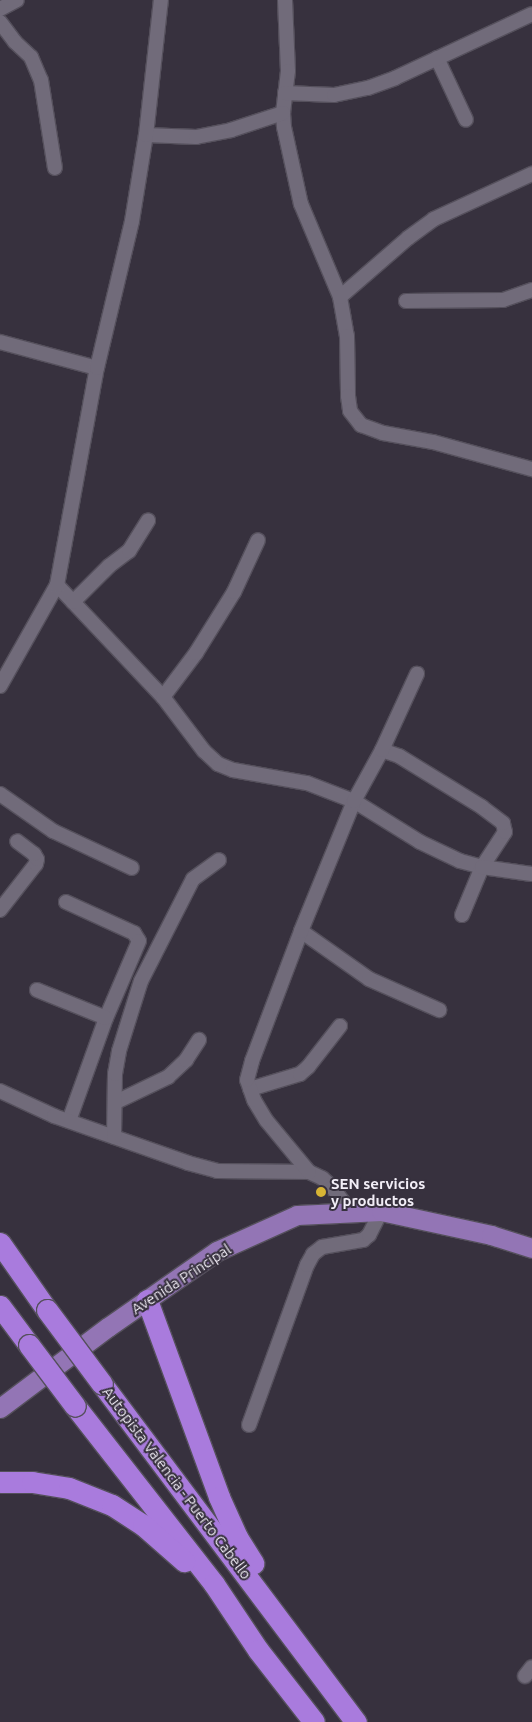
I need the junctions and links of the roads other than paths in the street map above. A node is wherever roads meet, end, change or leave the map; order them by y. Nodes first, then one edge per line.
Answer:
1 (17, 0) edge
2 (161, 0) edge
3 (285, 0) edge
4 (0, 9) edge
5 (532, 14) edge
6 (0, 22) edge
7 (437, 58) junction
8 (285, 93) junction
9 (283, 113) junction
10 (466, 120) dead end
11 (146, 135) junction
12 (55, 168) dead end
13 (532, 174) edge
14 (532, 290) edge
15 (340, 297) junction
16 (406, 301) dead end
17 (0, 342) edge
18 (97, 368) junction
19 (532, 469) edge
20 (148, 521) dead end
21 (258, 540) dead end
22 (57, 585) junction
23 (73, 602) junction
24 (416, 674) dead end
25 (0, 686) edge
26 (163, 697) junction
27 (382, 750) junction
28 (0, 794) edge
29 (354, 801) junction
30 (17, 841) dead end
31 (219, 860) dead end
32 (482, 867) junction
33 (132, 868) dead end
34 (532, 874) edge
35 (66, 902) dead end
36 (0, 910) edge
37 (462, 915) dead end
38 (301, 930) junction
39 (36, 990) dead end
40 (439, 1010) dead end
41 (106, 1018) junction
42 (340, 1026) dead end
43 (200, 1040) dead end
44 (250, 1089) junction
45 (0, 1091) edge
46 (116, 1102) junction
47 (69, 1121) junction
48 (114, 1136) junction
49 (309, 1172) junction
50 (350, 1211) junction
51 (381, 1211) junction
52 (0, 1243) edge
53 (532, 1248) edge
54 (154, 1303) junction
55 (0, 1306) edge
56 (0, 1408) edge
57 (249, 1424) dead end
58 (0, 1482) edge
59 (214, 1584) junction
60 (299, 1644) junction
61 (314, 1722) edge
62 (356, 1722) edge

1 - 4 street
2 - 11 street
3 - 8 street
5 - 7 street
6 - 12 street
7 - 8 street
7 - 10 street
8 - 9 street
9 - 11 street
9 - 15 street
11 - 18 street
13 - 15 street
14 - 16 street
15 - 19 street
17 - 18 street
18 - 22 street
20 - 23 street
21 - 26 street
22 - 23 street
22 - 25 street
23 - 26 street
24 - 27 street
26 - 29 street
27 - 29 street
27 - 32 street
28 - 33 street
29 - 32 street
29 - 38 street
30 - 36 street
31 - 46 street
32 - 34 street
32 - 37 street
35 - 41 street
38 - 40 street
38 - 44 street
39 - 41 street
41 - 47 street
42 - 44 street
43 - 46 street
44 - 49 street
45 - 47 street
46 - 48 street
47 - 48 street
48 - 49 street
49 - 50 street
50 - 51 main road, Avenida Principal
50 - 54 main road, Avenida Principal
51 - 53 main road, Avenida Principal
51 - 57 street
52 - 60 highway, Autopista Valencia - Puerto Cabello, bridge
54 - 56 main road, Avenida Principal
54 - 60 highway
55 - 59 highway, Autopista Valencia - Puerto Cabello, bridge
58 - 59 highway
59 - 61 highway, Autopista Valencia - Puerto Cabello
60 - 62 highway, Autopista Valencia - Puerto Cabello

